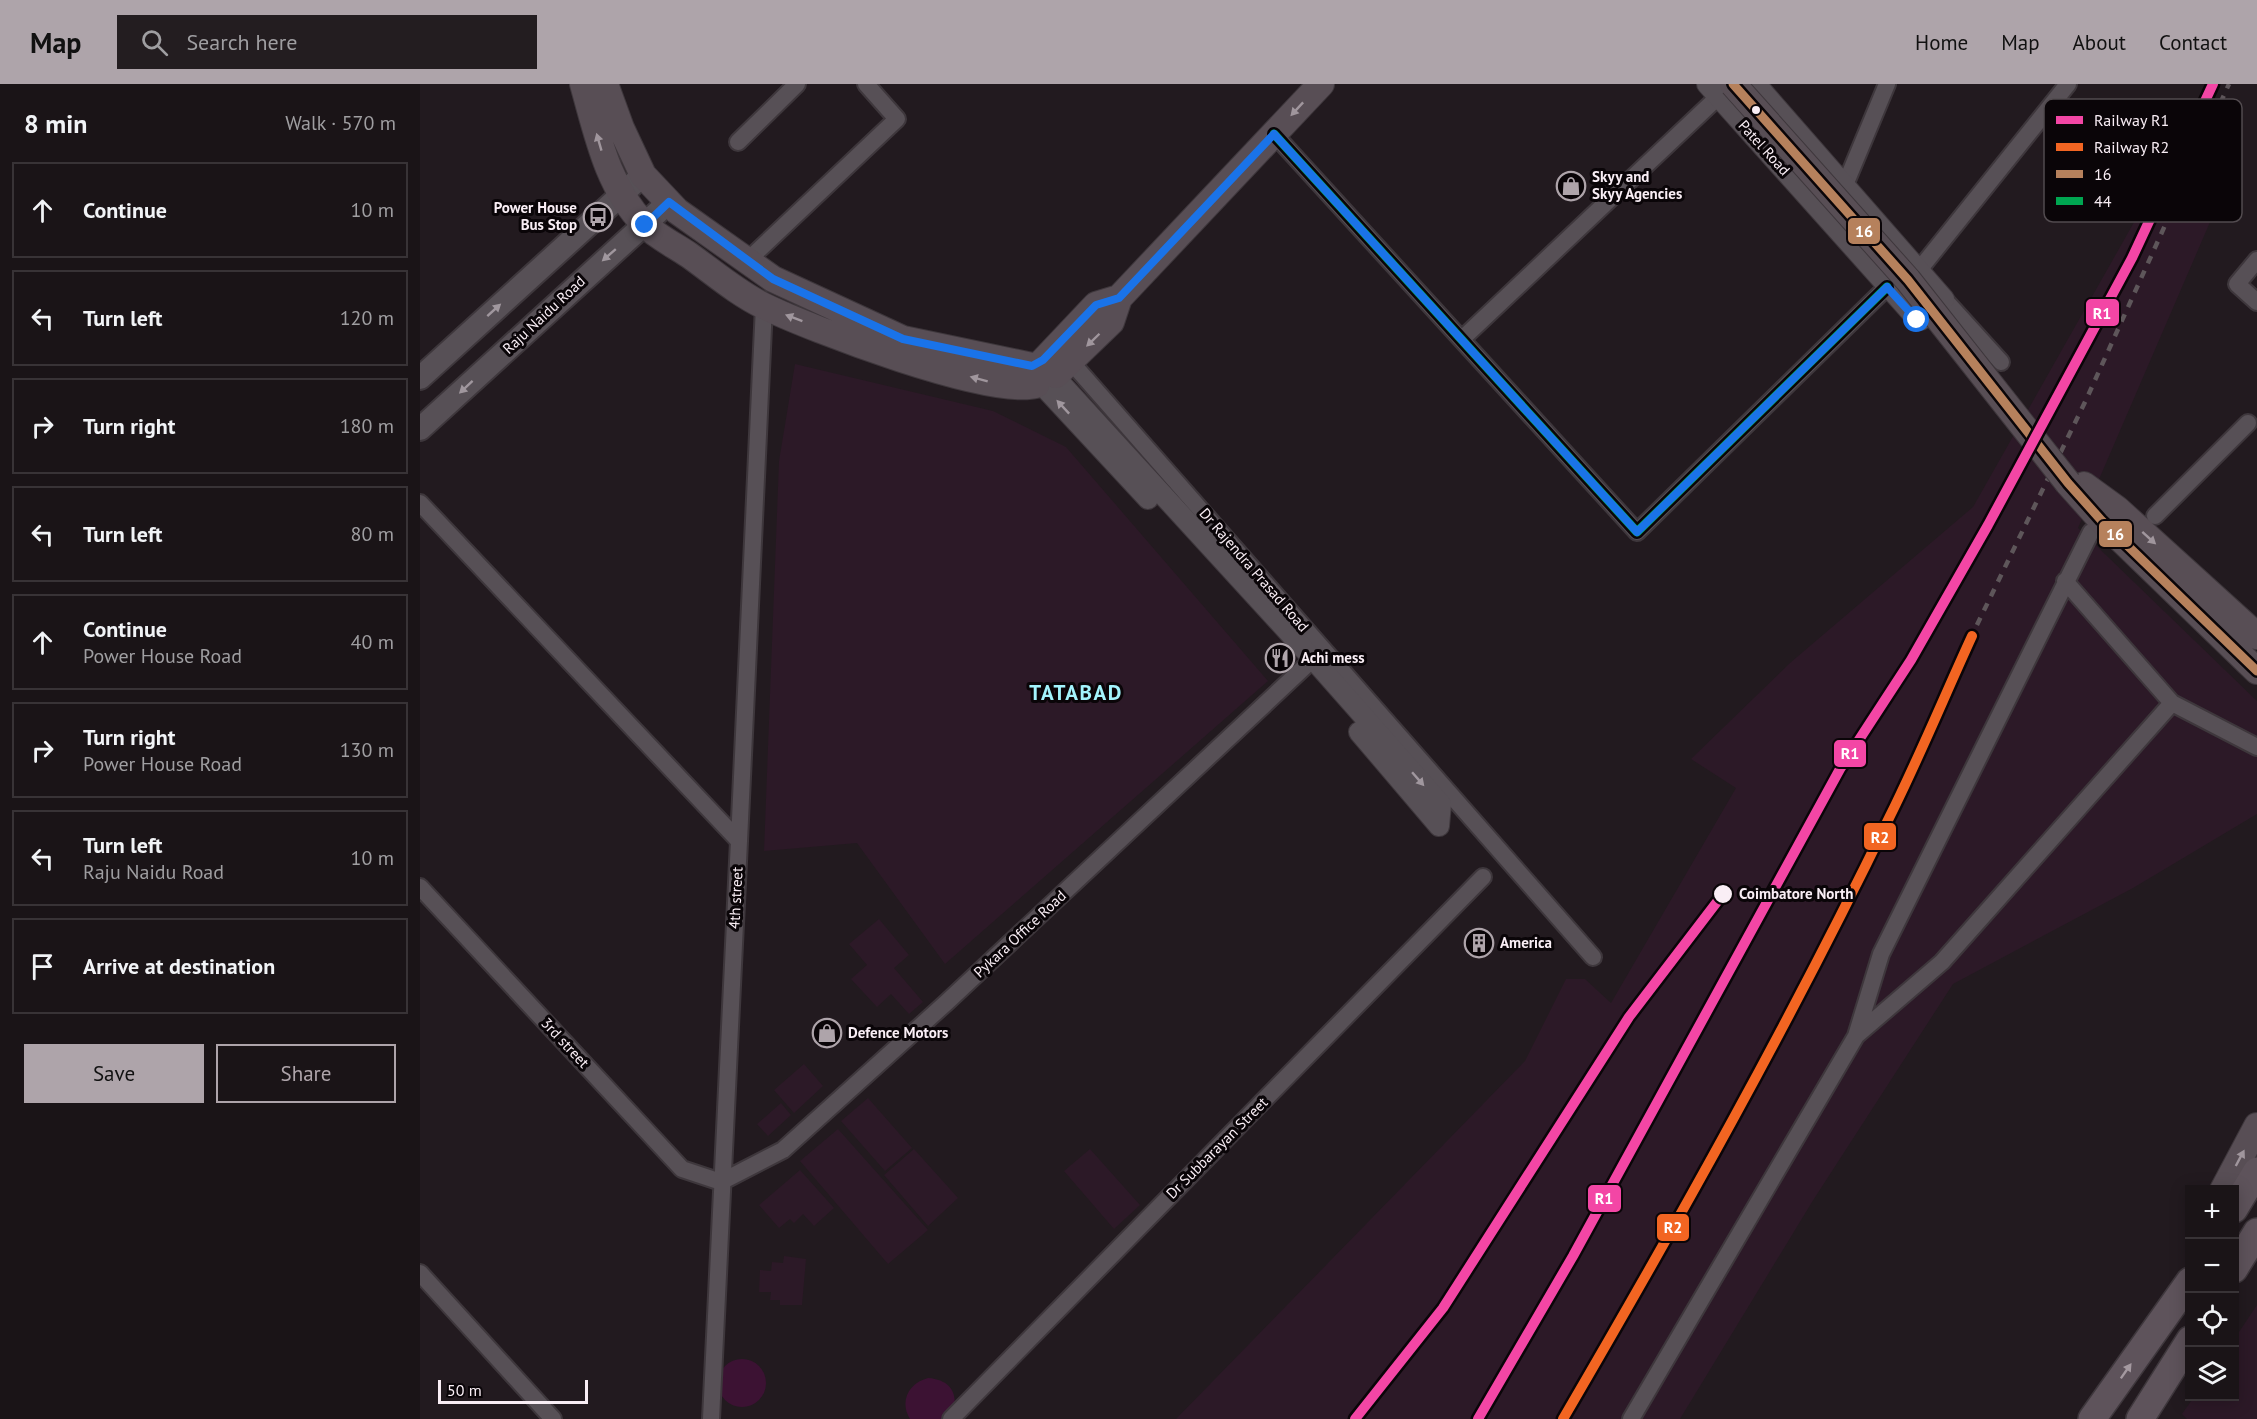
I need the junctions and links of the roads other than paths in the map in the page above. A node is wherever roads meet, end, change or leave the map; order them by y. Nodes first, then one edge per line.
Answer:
1 (583, 84) edge
2 (605, 84) edge
3 (797, 84) edge
4 (866, 84) edge
5 (1320, 84) edge
6 (1756, 84) edge
7 (1887, 84) edge
8 (2068, 84) edge
9 (1719, 88) edge
10 (2056, 99) edge
11 (2044, 114) edge
12 (1274, 134) junction
13 (738, 142) dead end
14 (643, 175) junction
15 (1845, 185) junction
16 (622, 196) junction
17 (669, 202) junction
18 (645, 225) junction
19 (2257, 260) edge
20 (747, 261) junction
21 (1919, 270) junction
22 (1887, 287) junction
23 (1944, 299) junction
24 (2257, 302) edge
25 (764, 306) junction
26 (1461, 339) junction
27 (2001, 362) dead end
28 (1049, 370) junction
29 (420, 378) edge
30 (2248, 423) dead end
31 (420, 429) edge
32 (2068, 483) junction
33 (420, 503) edge
34 (2155, 516) dead end
35 (2091, 532) dead end
36 (2065, 581) junction
37 (2257, 636) edge
38 (1309, 663) junction
39 (2257, 671) edge
40 (2172, 703) junction
41 (2257, 747) edge
42 (739, 841) junction
43 (1483, 877) dead end
44 (420, 887) edge
45 (1593, 957) dead end
46 (1856, 1036) junction
47 (2257, 1126) edge
48 (2257, 1171) edge
49 (721, 1182) junction
50 (2226, 1185) edge
51 (2239, 1202) edge
52 (2257, 1232) edge
53 (2239, 1262) edge
54 (2257, 1266) edge
55 (2239, 1268) edge
56 (420, 1273) edge
57 (2185, 1288) edge
58 (2186, 1347) edge
59 (553, 1419) edge
60 (711, 1419) edge
61 (951, 1419) edge
62 (1631, 1419) edge
63 (2092, 1419) edge
64 (2140, 1419) edge

16 -> 1 main road
2 - 14 main road
3 - 13 street
4 - 20 street
5 -> 12 main road
6 - 15 street
7 - 15 street
8 - 10 street
9 - 22 street, Patel Road
9 - 26 street
9 - 32 main road, bridge
11 - 21 street
12 - 26 street
12 - 28 main road
14 - 16 main road
14 - 17 main road
15 - 21 street
16 - 18 main road
29 -> 16 main road
17 - 18 main road, Raju Naidu Road
17 - 20 main road
18 - 25 main road
18 -> 31 main road, Raju Naidu Road
19 - 24 street
20 - 28 main road
21 - 23 street
22 - 23 street, Patel Road
22 - 26 street
23 - 27 street
28 -> 25 main road
25 - 42 street, 4th street
28 - 38 street
28 - 45 street, Dr Rajendra Prasad Road
30 - 34 street
32 -> 37 main road
32 - 39 main road
33 - 42 street
35 - 36 street
36 - 40 street
36 - 46 street
38 -> 38 street
38 - 49 street, Pykara Office Road
40 - 41 street
40 - 46 street
42 - 49 street, 4th street
43 - 61 street, Dr Subbarayan Street
44 - 49 street, 3rd street
46 - 62 street
50 -> 47 main road
48 - 51 highway
49 - 60 street, 4th street
52 - 53 highway
54 - 55 main road
56 - 59 street
63 -> 57 highway
58 - 64 highway

